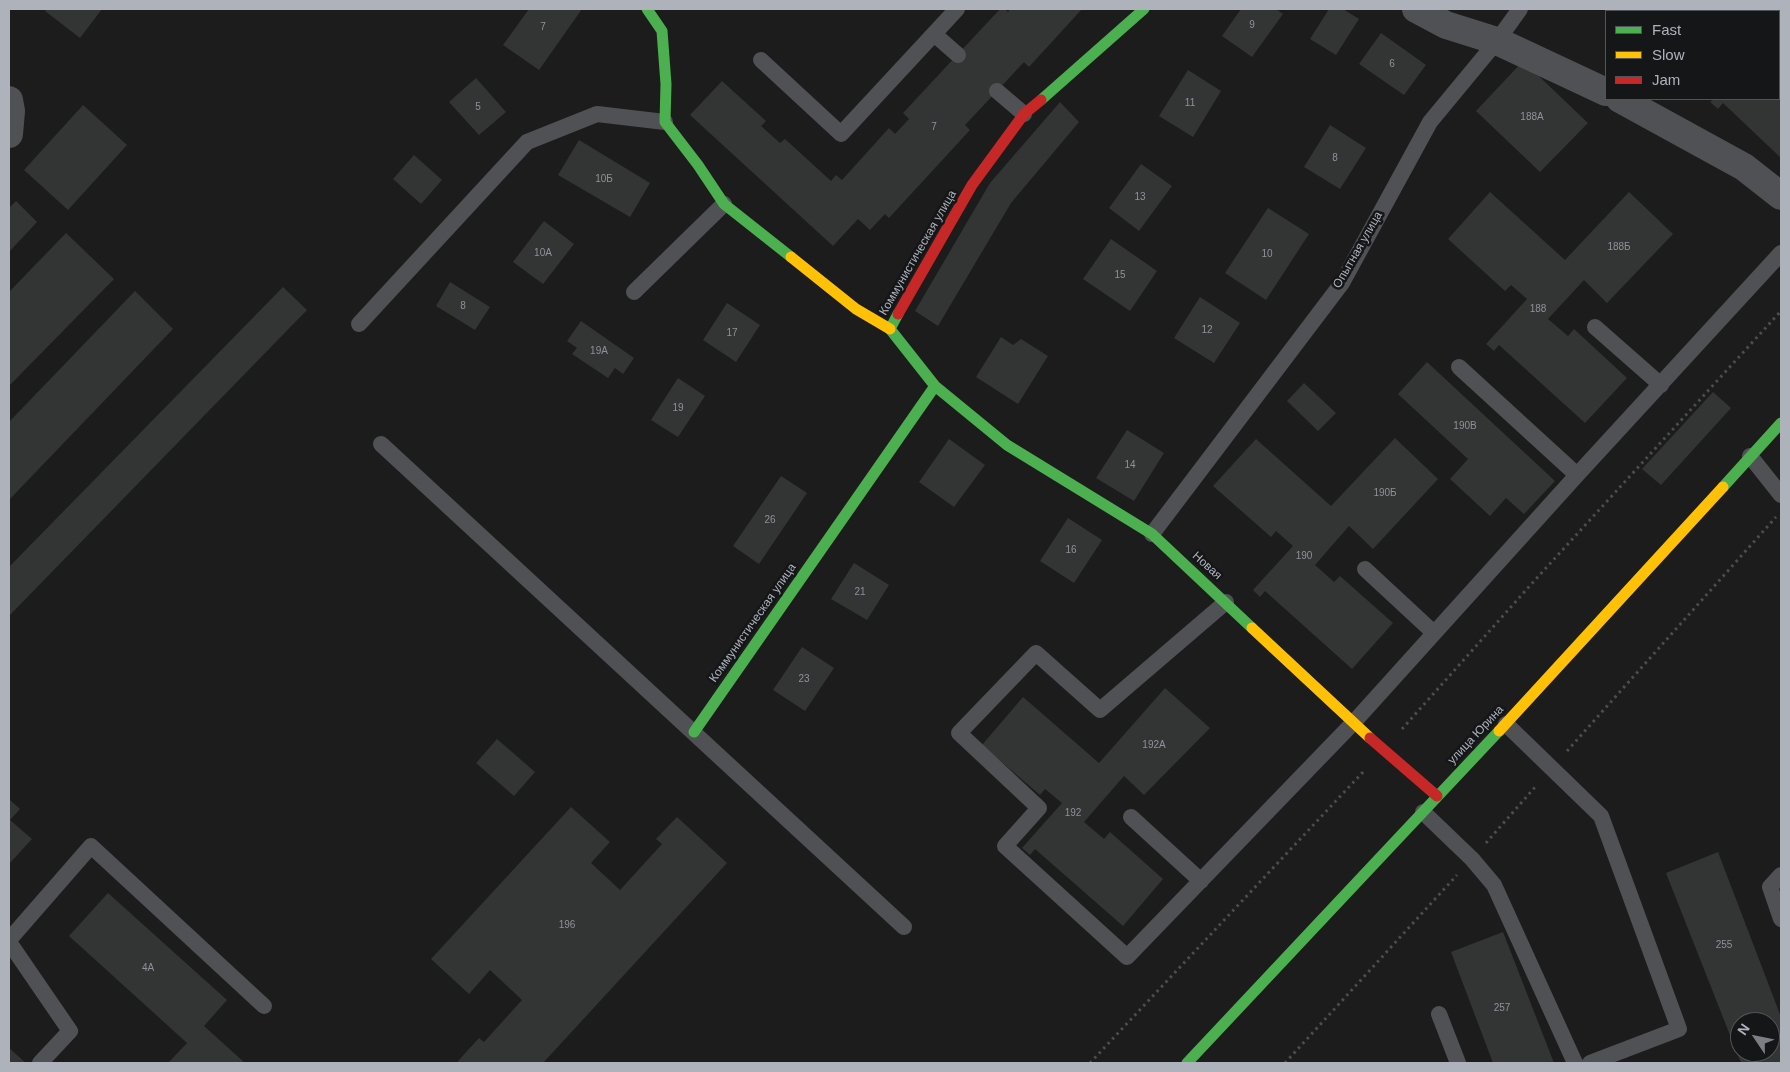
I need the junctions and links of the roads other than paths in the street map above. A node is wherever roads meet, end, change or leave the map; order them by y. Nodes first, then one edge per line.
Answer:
1 (647, 9) edge
2 (957, 9) edge
3 (1144, 9) edge
4 (1416, 9) edge
5 (1520, 9) edge
6 (934, 34) junction
7 (1497, 41) junction
8 (958, 55) dead end
9 (761, 60) dead end
10 (997, 91) dead end
11 (1605, 92) edge
12 (9, 100) edge
13 (1622, 100) edge
14 (1024, 114) junction
15 (665, 122) junction
16 (9, 134) edge
17 (1781, 196) edge
18 (724, 204) junction
19 (1781, 253) edge
20 (634, 292) dead end
21 (358, 324) dead end
22 (1595, 327) dead end
23 (890, 329) junction
24 (1459, 368) dead end
25 (1661, 385) junction
26 (935, 386) junction
27 (1781, 423) edge
28 (381, 444) dead end
29 (1750, 456) junction
30 (1577, 475) junction
31 (1781, 495) edge
32 (1152, 534) junction
33 (1365, 569) dead end
34 (1226, 602) junction
35 (1434, 633) junction
36 (1354, 722) junction
37 (1506, 724) junction
38 (694, 732) junction
39 (1437, 796) junction
40 (1423, 812) junction
41 (1131, 817) dead end
42 (1781, 875) edge
43 (1201, 880) junction
44 (1781, 919) edge
45 (904, 927) dead end
46 (9, 941) edge
47 (264, 1006) dead end
48 (1439, 1014) dead end
49 (40, 1063) edge
50 (1187, 1063) edge
51 (1458, 1063) edge
52 (1575, 1063) edge
53 (1590, 1063) edge

1 - 15 street
2 - 6 lane
3 - 14 street, Коммунистическая улица
4 - 7 street
5 - 7 lane, Опытная улица
6 - 8 lane
6 - 9 lane
7 - 11 street
7 - 32 lane, Опытная улица
10 - 14 lane
12 - 16 street
13 - 17 street
14 - 23 street, Коммунистическая улица
15 - 18 street
15 - 21 lane
18 - 20 lane
18 - 23 street
19 - 25 lane
22 - 25 lane
23 - 26 street, Коммунистическая улица
24 - 30 lane
25 - 30 lane
26 - 32 street, Новая
26 - 38 street, Коммунистическая улица
27 - 29 street, улица Юрина
28 - 38 lane
29 - 31 lane
29 - 37 street, улица Юрина
30 - 35 lane
32 - 34 street, Новая
33 - 35 lane
34 - 36 street, Новая
34 - 43 lane
35 - 36 lane
36 - 39 street, Новая
36 - 43 lane
37 - 39 street, улица Юрина
37 - 53 lane
38 - 45 lane
39 - 40 street, улица Юрина
40 - 50 street, улица Юрина
40 - 52 lane
41 - 43 lane
42 - 44 lane
46 - 47 lane
46 - 49 lane
48 - 51 lane

